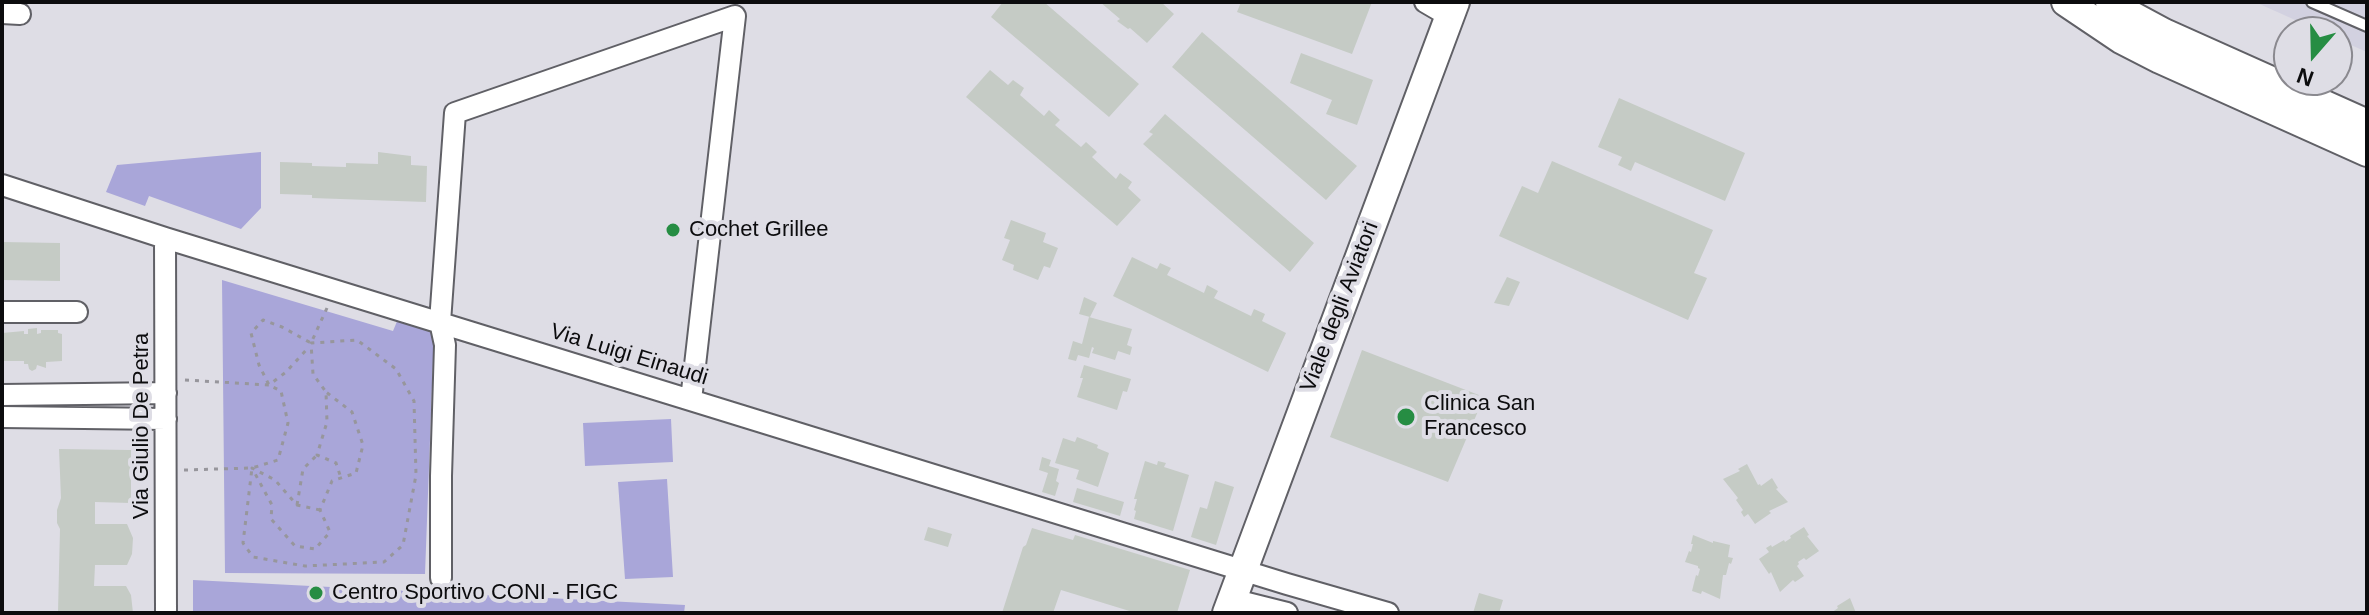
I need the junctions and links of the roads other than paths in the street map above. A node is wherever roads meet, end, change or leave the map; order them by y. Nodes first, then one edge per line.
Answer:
1 (1425, 2) edge
2 (2066, 2) edge
3 (2110, 2) edge
4 (2312, 2) edge
5 (1452, 9) edge
6 (2367, 26) edge
7 (2367, 124) edge
8 (2367, 152) edge
9 (2, 185) edge
10 (165, 238) junction
11 (2, 312) edge
12 (77, 312) dead end
13 (440, 322) junction
14 (166, 386) junction
15 (2, 395) edge
16 (691, 400) junction
17 (2, 417) edge
18 (166, 419) junction
19 (1242, 570) junction
20 (441, 578) dead end
21 (1229, 606) edge
22 (166, 613) edge
23 (1287, 613) edge
24 (1388, 613) edge

1 - 5 street
2 - 8 main road
3 - 7 main road
4 - 6 lane
5 - 19 main road, Viale degli Aviatori
9 - 10 street, Via Luigi Einaudi
10 - 13 street, Via Luigi Einaudi
10 - 14 street, Via Giulio De Petra
11 - 12 street
13 - 16 street, Via Luigi Einaudi
13 - 16 street
13 - 20 street
14 - 15 street
14 - 18 street, Via Giulio De Petra
16 - 19 street, Via Luigi Einaudi
17 - 18 street
18 - 22 street, Via Giulio De Petra
19 - 21 main road, Viale degli Aviatori
19 - 24 street, Via Luigi Einaudi
21 - 23 street

